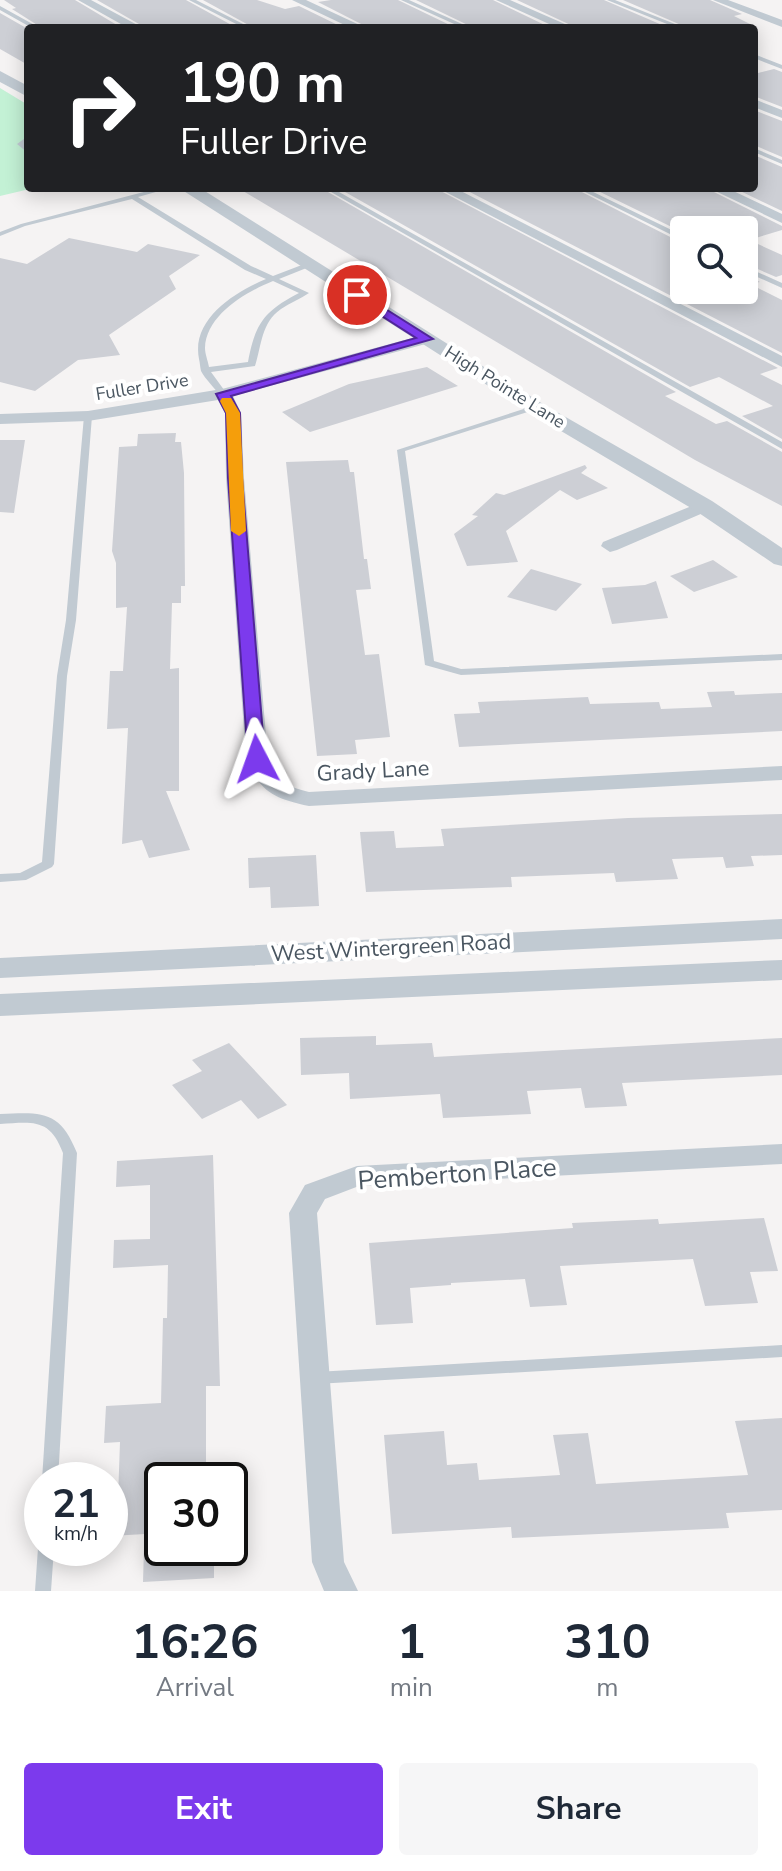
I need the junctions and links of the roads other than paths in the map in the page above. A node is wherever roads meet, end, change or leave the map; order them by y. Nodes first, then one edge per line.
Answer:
1 (83, 0) edge
2 (192, 0) edge
3 (297, 0) edge
4 (404, 0) edge
5 (501, 0) edge
6 (610, 0) edge
7 (718, 0) edge
8 (0, 8) edge
9 (29, 24) edge
10 (129, 24) edge
11 (240, 24) edge
12 (351, 24) edge
13 (459, 24) edge
14 (558, 24) edge
15 (672, 24) edge
16 (782, 24) edge
17 (758, 58) edge
18 (782, 67) edge
19 (0, 76) edge
20 (24, 90) edge
21 (758, 105) edge
22 (782, 114) edge
23 (758, 152) edge
24 (782, 162) edge
25 (152, 192) edge
26 (194, 192) edge
27 (334, 192) edge
28 (453, 192) edge
29 (588, 192) edge
30 (725, 192) edge
31 (133, 197) junction
32 (782, 219) edge
33 (670, 232) edge
34 (0, 234) edge
35 (310, 265) junction
36 (758, 275) edge
37 (273, 278) junction
38 (782, 286) edge
39 (427, 339) junction
40 (782, 362) edge
41 (205, 370) junction
42 (223, 394) junction
43 (536, 408) junction
44 (88, 416) junction
45 (0, 419) edge
46 (782, 446) edge
47 (704, 506) junction
48 (610, 546) dead end
49 (782, 559) edge
50 (782, 657) edge
51 (782, 773) edge
52 (0, 878) edge
53 (782, 929) edge
54 (0, 968) edge
55 (782, 970) edge
56 (0, 1005) edge
57 (0, 1119) edge
58 (782, 1154) edge
59 (782, 1351) edge
60 (316, 1378) junction
61 (51, 1462) edge
62 (45, 1566) edge
63 (334, 1576) edge
64 (43, 1591) edge

1 - 10 street
2 - 11 lane
3 - 12 street
4 - 13 lane
5 - 14 street
6 - 15 lane
7 - 16 street
8 - 9 lane
17 - 18 lane
19 - 20 street
21 - 22 street
23 - 24 lane
25 - 31 lane
26 - 35 street, High Pointe Lane
27 - 46 lane
28 - 40 street
29 - 33 lane
30 - 32 street
31 - 34 lane
31 - 37 lane
35 - 37 lane
35 - 39 street, High Pointe Lane
36 - 38 lane
37 - 41 lane
37 - 41 lane
39 - 42 street, Fuller Drive
39 - 43 street, High Pointe Lane
41 - 42 lane
42 - 44 street, Fuller Drive
42 - 51 street, Grady Lane
43 - 47 street, High Pointe Lane
43 - 50 lane
44 - 45 street, Fuller Drive
44 - 52 lane
47 - 48 street
47 - 49 street, High Pointe Lane
53 - 54 street, West Wintergreen Road
55 - 56 street, West Wintergreen Road
57 - 61 lane
58 - 60 street, Pemberton Place
59 - 60 lane
60 - 63 street, Pemberton Place
62 - 64 lane

